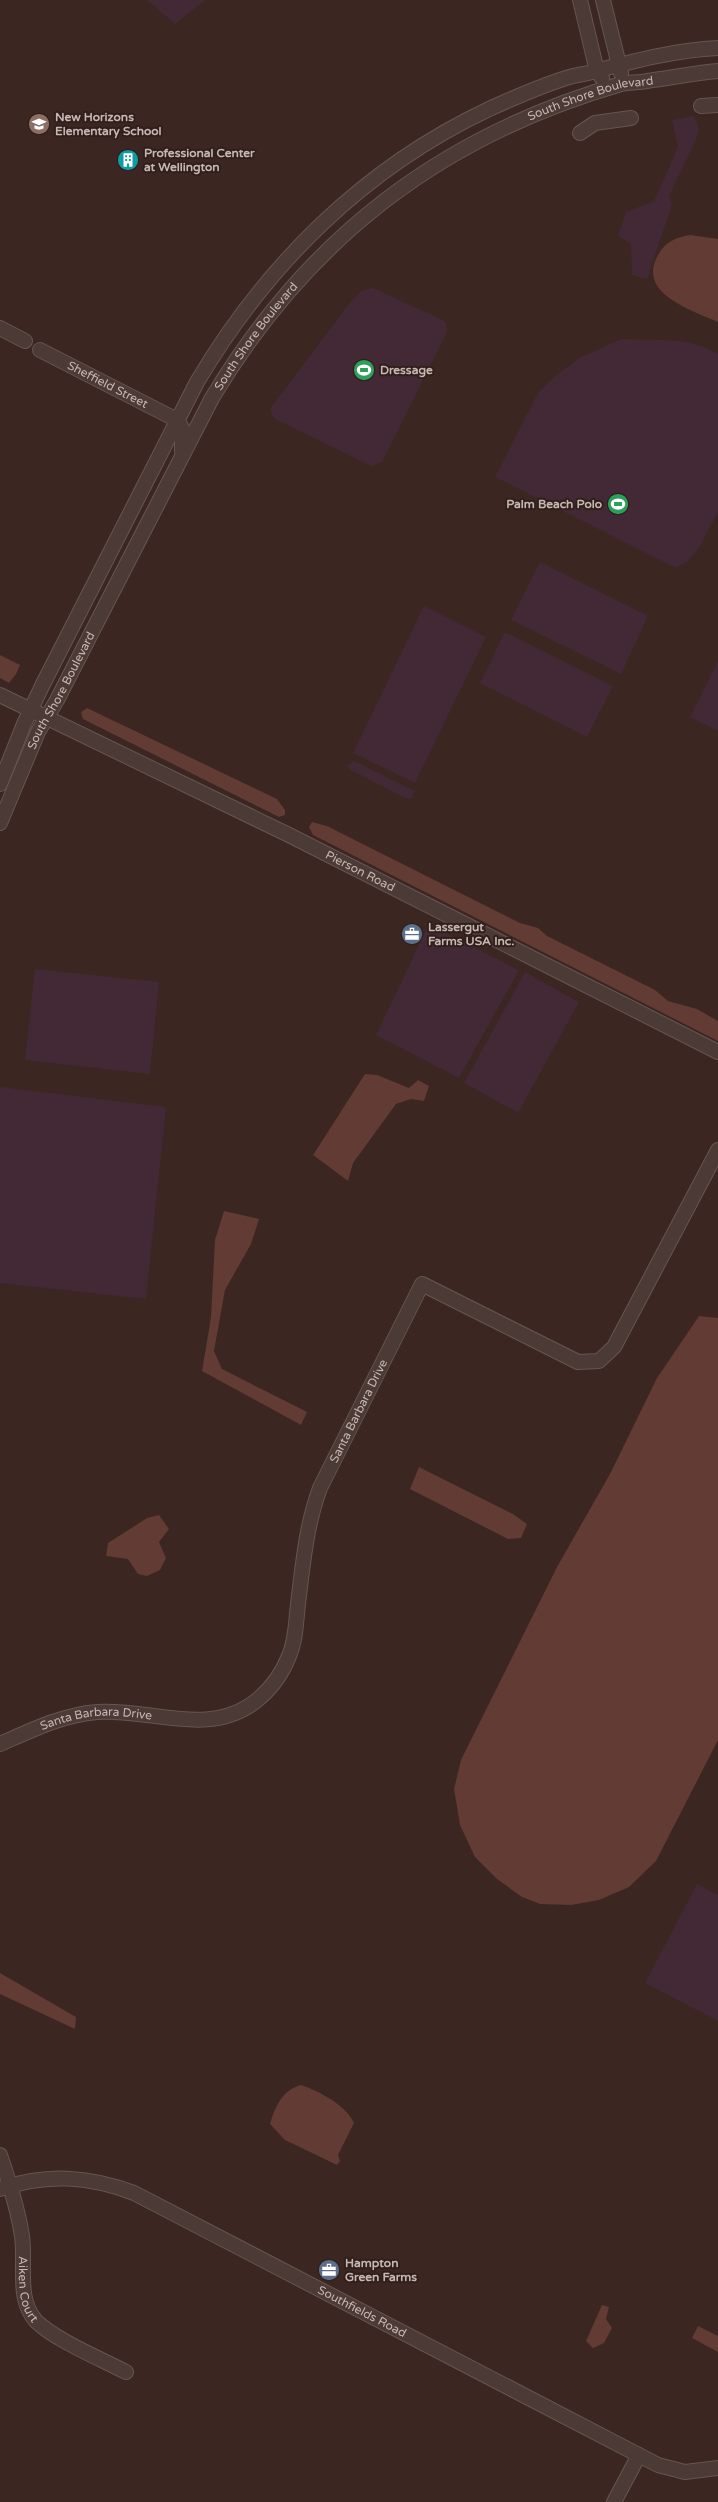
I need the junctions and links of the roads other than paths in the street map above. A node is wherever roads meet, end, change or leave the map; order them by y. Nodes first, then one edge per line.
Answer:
1 (580, 0) edge
2 (603, 0) edge
3 (718, 48) edge
4 (620, 64) junction
5 (718, 70) edge
6 (597, 71) junction
7 (623, 83) junction
8 (608, 88) junction
9 (718, 105) edge
10 (701, 106) dead end
11 (631, 118) dead end
12 (580, 133) dead end
13 (0, 328) edge
14 (25, 341) dead end
15 (40, 350) dead end
16 (190, 394) junction
17 (177, 420) junction
18 (193, 435) junction
19 (182, 456) junction
20 (0, 695) edge
21 (31, 710) junction
22 (46, 718) junction
23 (0, 784) edge
24 (0, 823) edge
25 (718, 1052) edge
26 (718, 1150) edge
27 (0, 1744) edge
28 (0, 2155) edge
29 (5, 2187) edge
30 (126, 2372) dead end
31 (638, 2455) junction
32 (718, 2468) edge
33 (614, 2502) edge

1 - 6 street
2 - 4 street
3 - 4 street, South Shore Boulevard
4 - 6 street, South Shore Boulevard
4 - 7 street
5 - 7 street, South Shore Boulevard
6 - 8 street
6 - 16 street, South Shore Boulevard
7 - 8 street, South Shore Boulevard
8 - 18 street, South Shore Boulevard
9 - 10 street
11 - 12 street
13 - 14 street
15 - 17 street, Sheffield Street
16 - 17 street, South Shore Boulevard
16 - 18 street
17 - 19 street
17 - 21 street, South Shore Boulevard
18 - 19 street, South Shore Boulevard
19 - 22 street, South Shore Boulevard
20 - 21 street, Pierson Road
21 - 22 street, Pierson Road
21 - 23 street, South Shore Boulevard
22 - 24 street, South Shore Boulevard
22 - 25 street, Pierson Road
26 - 27 street, Santa Barbara Drive
28 - 29 street, Aiken Court
29 - 30 street, Aiken Court
29 - 31 street, Southfields Road
31 - 32 street, Southfields Road
31 - 33 street

